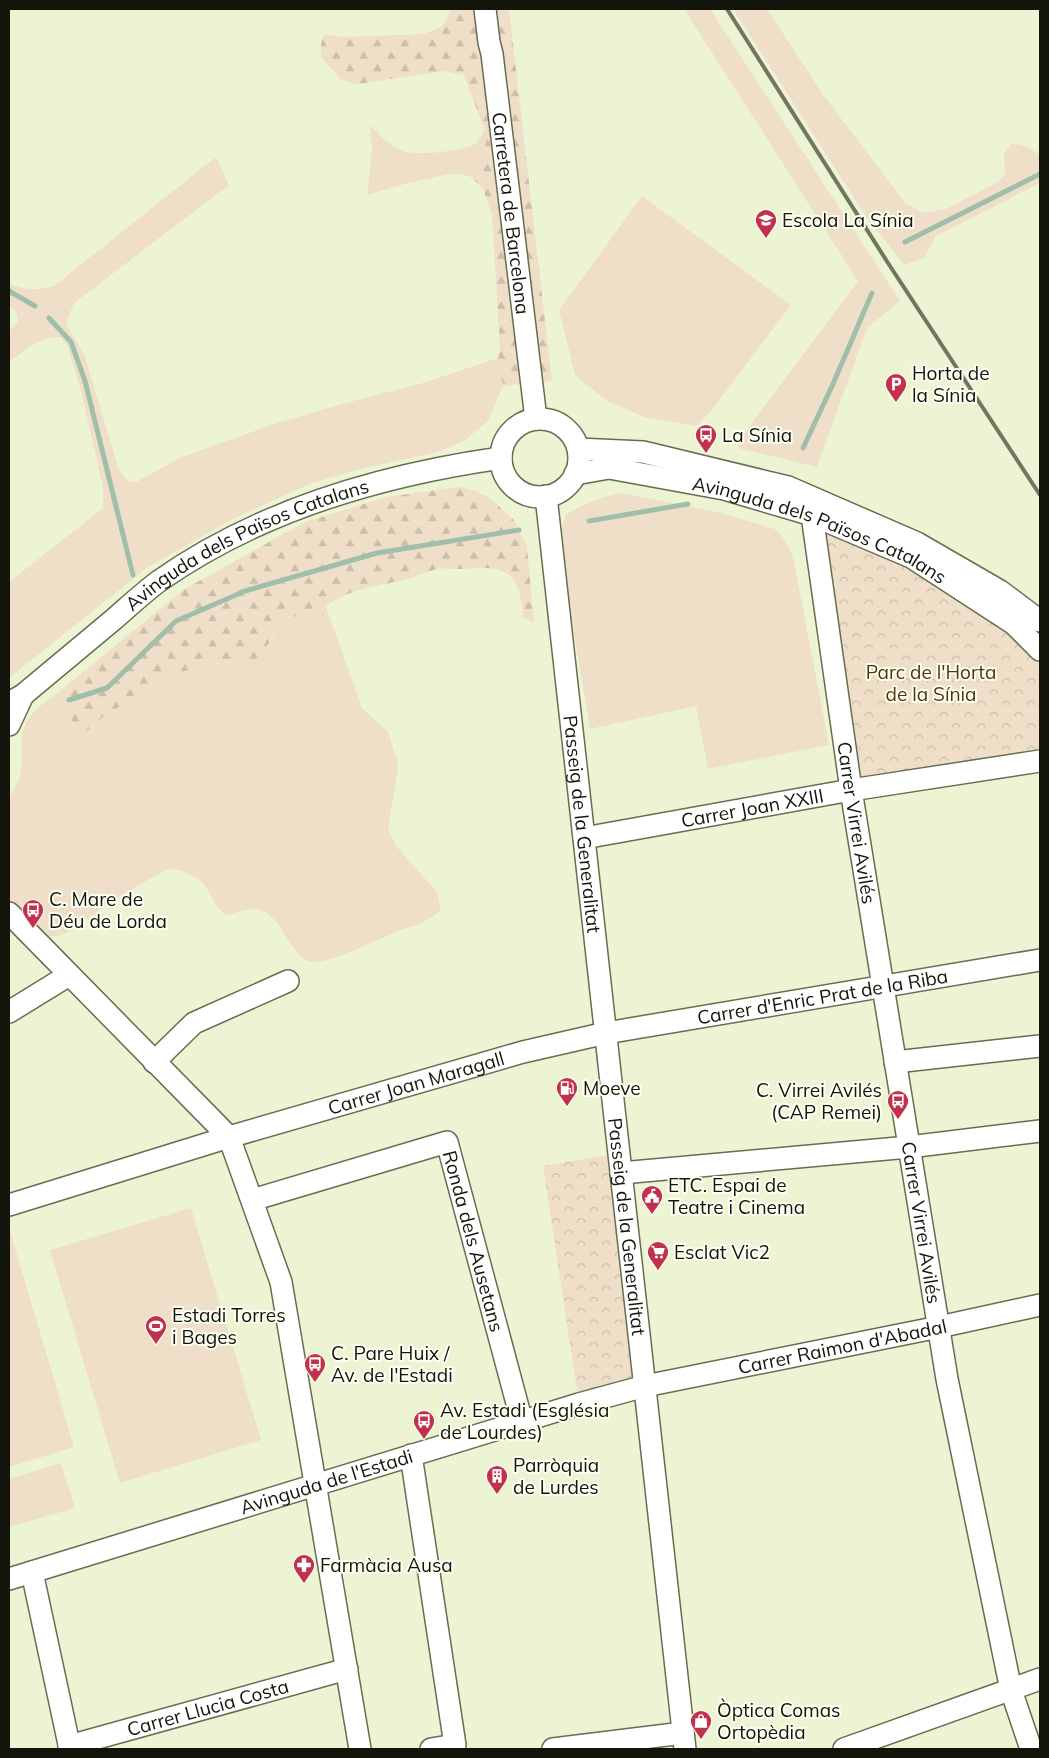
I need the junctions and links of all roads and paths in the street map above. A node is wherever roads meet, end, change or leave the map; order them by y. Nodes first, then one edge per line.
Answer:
1 (485, 9) edge
2 (536, 419) junction
3 (578, 449) junction
4 (501, 458) junction
5 (575, 474) junction
6 (546, 496) junction
7 (812, 515) junction
8 (1040, 621) edge
9 (1040, 650) edge
10 (16, 699) edge
11 (9, 725) edge
12 (1040, 761) edge
13 (851, 790) junction
14 (584, 838) junction
15 (9, 913) edge
16 (1040, 960) edge
17 (69, 975) junction
18 (288, 981) dead end
19 (883, 987) junction
20 (9, 1012) edge
21 (606, 1033) junction
22 (1040, 1046) edge
23 (154, 1062) junction
24 (895, 1062) junction
25 (1040, 1131) edge
26 (229, 1137) junction
27 (909, 1147) junction
28 (621, 1173) junction
29 (252, 1200) junction
30 (9, 1205) edge
31 (1040, 1305) edge
32 (939, 1327) junction
33 (645, 1386) junction
34 (522, 1422) junction
35 (411, 1456) junction
36 (315, 1484) junction
37 (32, 1572) junction
38 (9, 1579) edge
39 (346, 1669) junction
40 (1040, 1678) edge
41 (1011, 1690) junction
42 (684, 1741) edge
43 (69, 1748) edge
44 (360, 1749) edge
45 (431, 1749) edge
46 (554, 1749) edge
47 (844, 1749) edge
48 (1030, 1749) edge

1 - 2 street, Carretera de Barcelona
2 - 3 street
2 - 4 street
3 - 5 street
3 - 8 street, Avinguda dels Països Catalans
4 - 6 street
4 - 10 street, Avinguda dels Països Catalans
5 - 6 street
5 - 7 street, Avinguda dels Països Catalans
6 - 14 street, Passeig de la Generalitat
7 - 9 street, Avinguda dels Països Catalans
7 - 13 street, Carrer Virrei Avilés
10 - 11 street, Avinguda dels Països Catalans
12 - 13 street, Carrer Joan XXIII
13 - 14 street, Carrer Joan XXIII
13 - 19 street, Carrer Virrei Avilés
14 - 21 street, Passeig de la Generalitat
15 - 17 street
16 - 19 street, Carrer d'Enric Prat de la Riba
17 - 20 street
17 - 23 street
18 - 23 street
19 - 21 street, Carrer d'Enric Prat de la Riba
19 - 24 street, Carrer Virrei Avilés
21 - 26 street, Carrer Joan Maragall
21 - 28 street, Passeig de la Generalitat
22 - 24 street
23 - 26 street
24 - 27 street, Carrer Virrei Avilés
25 - 27 street
26 - 29 street
26 - 30 street, Carrer Joan Maragall
27 - 28 street
27 - 32 street, Carrer Virrei Avilés
28 - 33 street, Passeig de la Generalitat
29 - 34 street, Ronda dels Ausetans
29 - 36 street
31 - 32 street, Carrer Raimon d'Abadal
32 - 33 street, Carrer Raimon d'Abadal
32 - 41 street, Carrer Virrei Avilés
33 - 34 street, Avinguda de l'Estadi
33 - 42 street, Passeig de la Generalitat
34 - 35 street, Avinguda de l'Estadi
35 - 36 street, Avinguda de l'Estadi
35 - 45 street
36 - 37 street, Avinguda de l'Estadi
36 - 39 street
37 - 38 street, Avinguda de l'Estadi
37 - 43 street
39 - 43 street, Carrer Llucia Costa
39 - 44 street
40 - 41 street
41 - 47 street
41 - 48 street, Carrer Virrei Avilés
42 - 46 street

